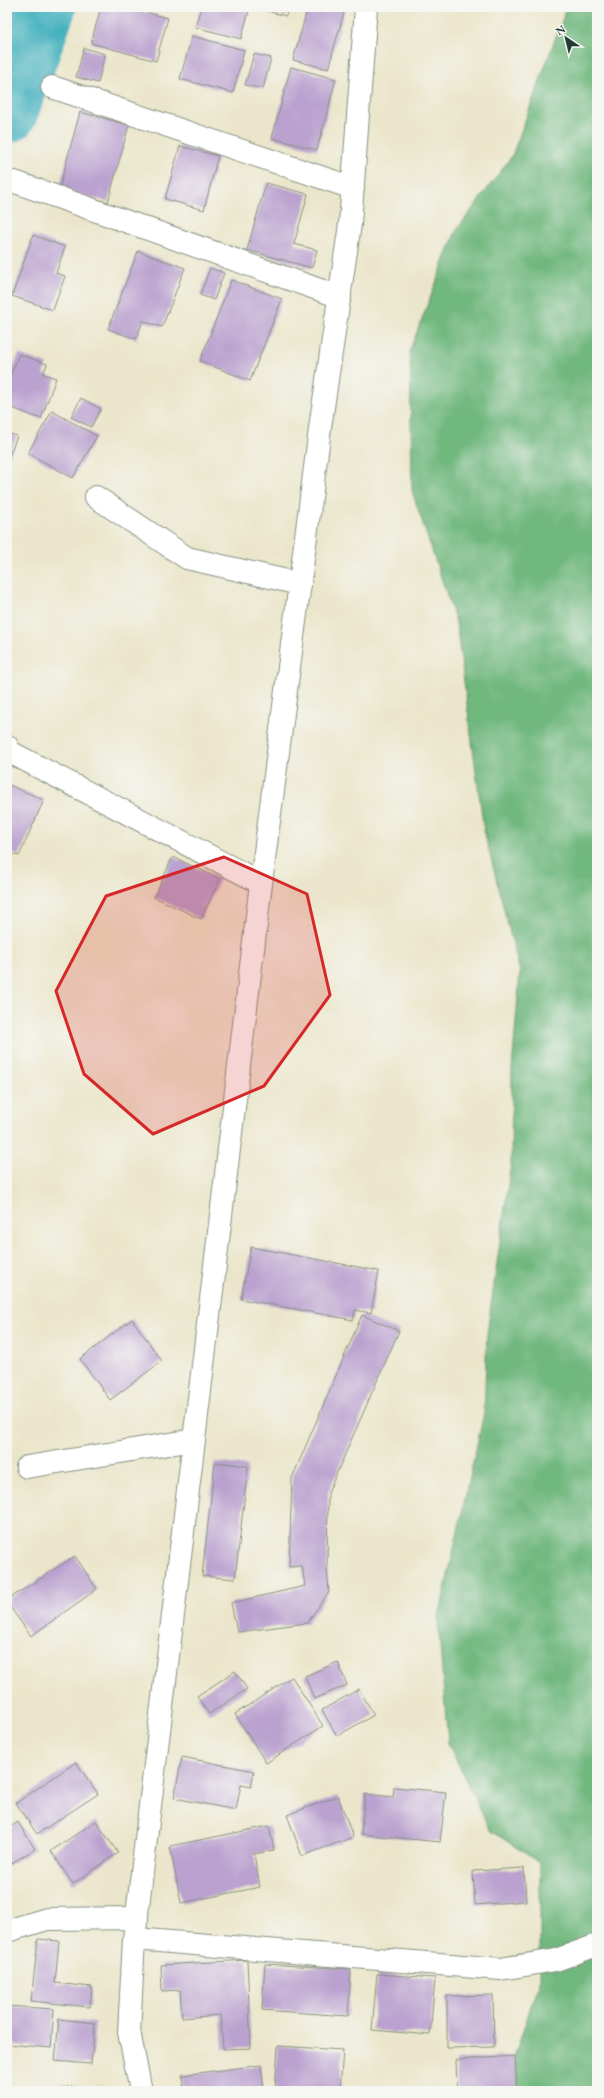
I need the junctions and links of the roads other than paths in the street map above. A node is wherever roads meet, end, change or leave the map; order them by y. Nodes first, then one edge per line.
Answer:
1 (366, 7) edge
2 (52, 87) dead end
3 (15, 182) dead end
4 (353, 188) junction
5 (340, 297) junction
6 (96, 497) dead end
7 (300, 584) junction
8 (7, 746) edge
9 (261, 883) junction
10 (194, 1440) junction
11 (27, 1467) dead end
12 (136, 1928) junction
13 (7, 1931) edge
14 (597, 1945) edge
15 (141, 2091) edge

1 - 4 street
2 - 4 street
3 - 5 street
4 - 5 street
5 - 7 street
6 - 7 street
7 - 9 street
8 - 9 street
9 - 10 street
10 - 11 street
10 - 12 street
12 - 13 street
12 - 14 street
12 - 15 street

